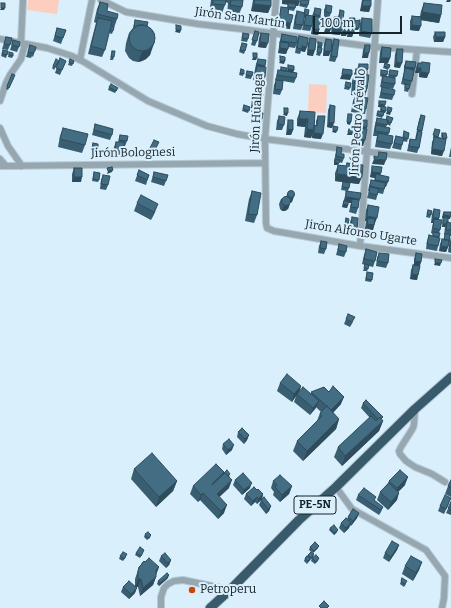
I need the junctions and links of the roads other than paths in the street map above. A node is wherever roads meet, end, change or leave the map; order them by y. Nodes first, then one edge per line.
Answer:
1 (23, 0) edge
2 (92, 0) edge
3 (101, 0) edge
4 (276, 0) edge
5 (378, 0) edge
6 (273, 34) junction
7 (0, 39) edge
8 (23, 43) junction
9 (374, 47) junction
10 (417, 50) junction
11 (451, 52) edge
12 (80, 60) junction
13 (412, 94) dead end
14 (0, 101) edge
15 (0, 128) edge
16 (265, 139) junction
17 (367, 151) junction
18 (0, 159) edge
19 (451, 162) edge
20 (265, 163) junction
21 (3, 166) edge
22 (22, 166) junction
23 (268, 228) joint
24 (360, 246) junction
25 (451, 258) edge
26 (451, 377) edge
27 (416, 409) junction
28 (445, 482) dead end
29 (336, 487) junction
30 (230, 590) junction
31 (161, 608) edge
32 (210, 608) edge
33 (442, 608) edge

1 - 8 street
2 - 12 street
3 - 6 street, Jirón San Martín
4 - 6 street, Jirón Huallaga
5 - 9 street, Jirón Pedro Arévalo
6 - 9 street, Jirón San Martín
6 - 16 street, Jirón Huallaga
7 - 8 street
8 - 12 street
8 - 14 street
9 - 10 street, Jirón San Martín
9 - 17 street, Jirón Pedro Arévalo
10 - 11 street, Jirón San Martín
10 - 13 street
12 - 16 street
15 - 22 street
16 - 17 street
16 - 20 street, Jirón Huallaga
17 - 19 street
17 - 24 street, Jirón Pedro Arévalo
18 - 21 street
20 - 22 street, Jirón Bolognesi
20 - 23 street, Jirón Huallaga
21 - 22 street, Jirón Bolognesi
23 - 24 street, Jirón Alfonso Ugarte
24 - 25 street, Jirón Alfonso Ugarte
26 - 27 highway, PE-5N
27 - 28 street
27 - 29 highway, PE-5N
29 - 30 highway, PE-5N
29 - 33 street
30 - 31 street
30 - 32 highway, PE-5N

